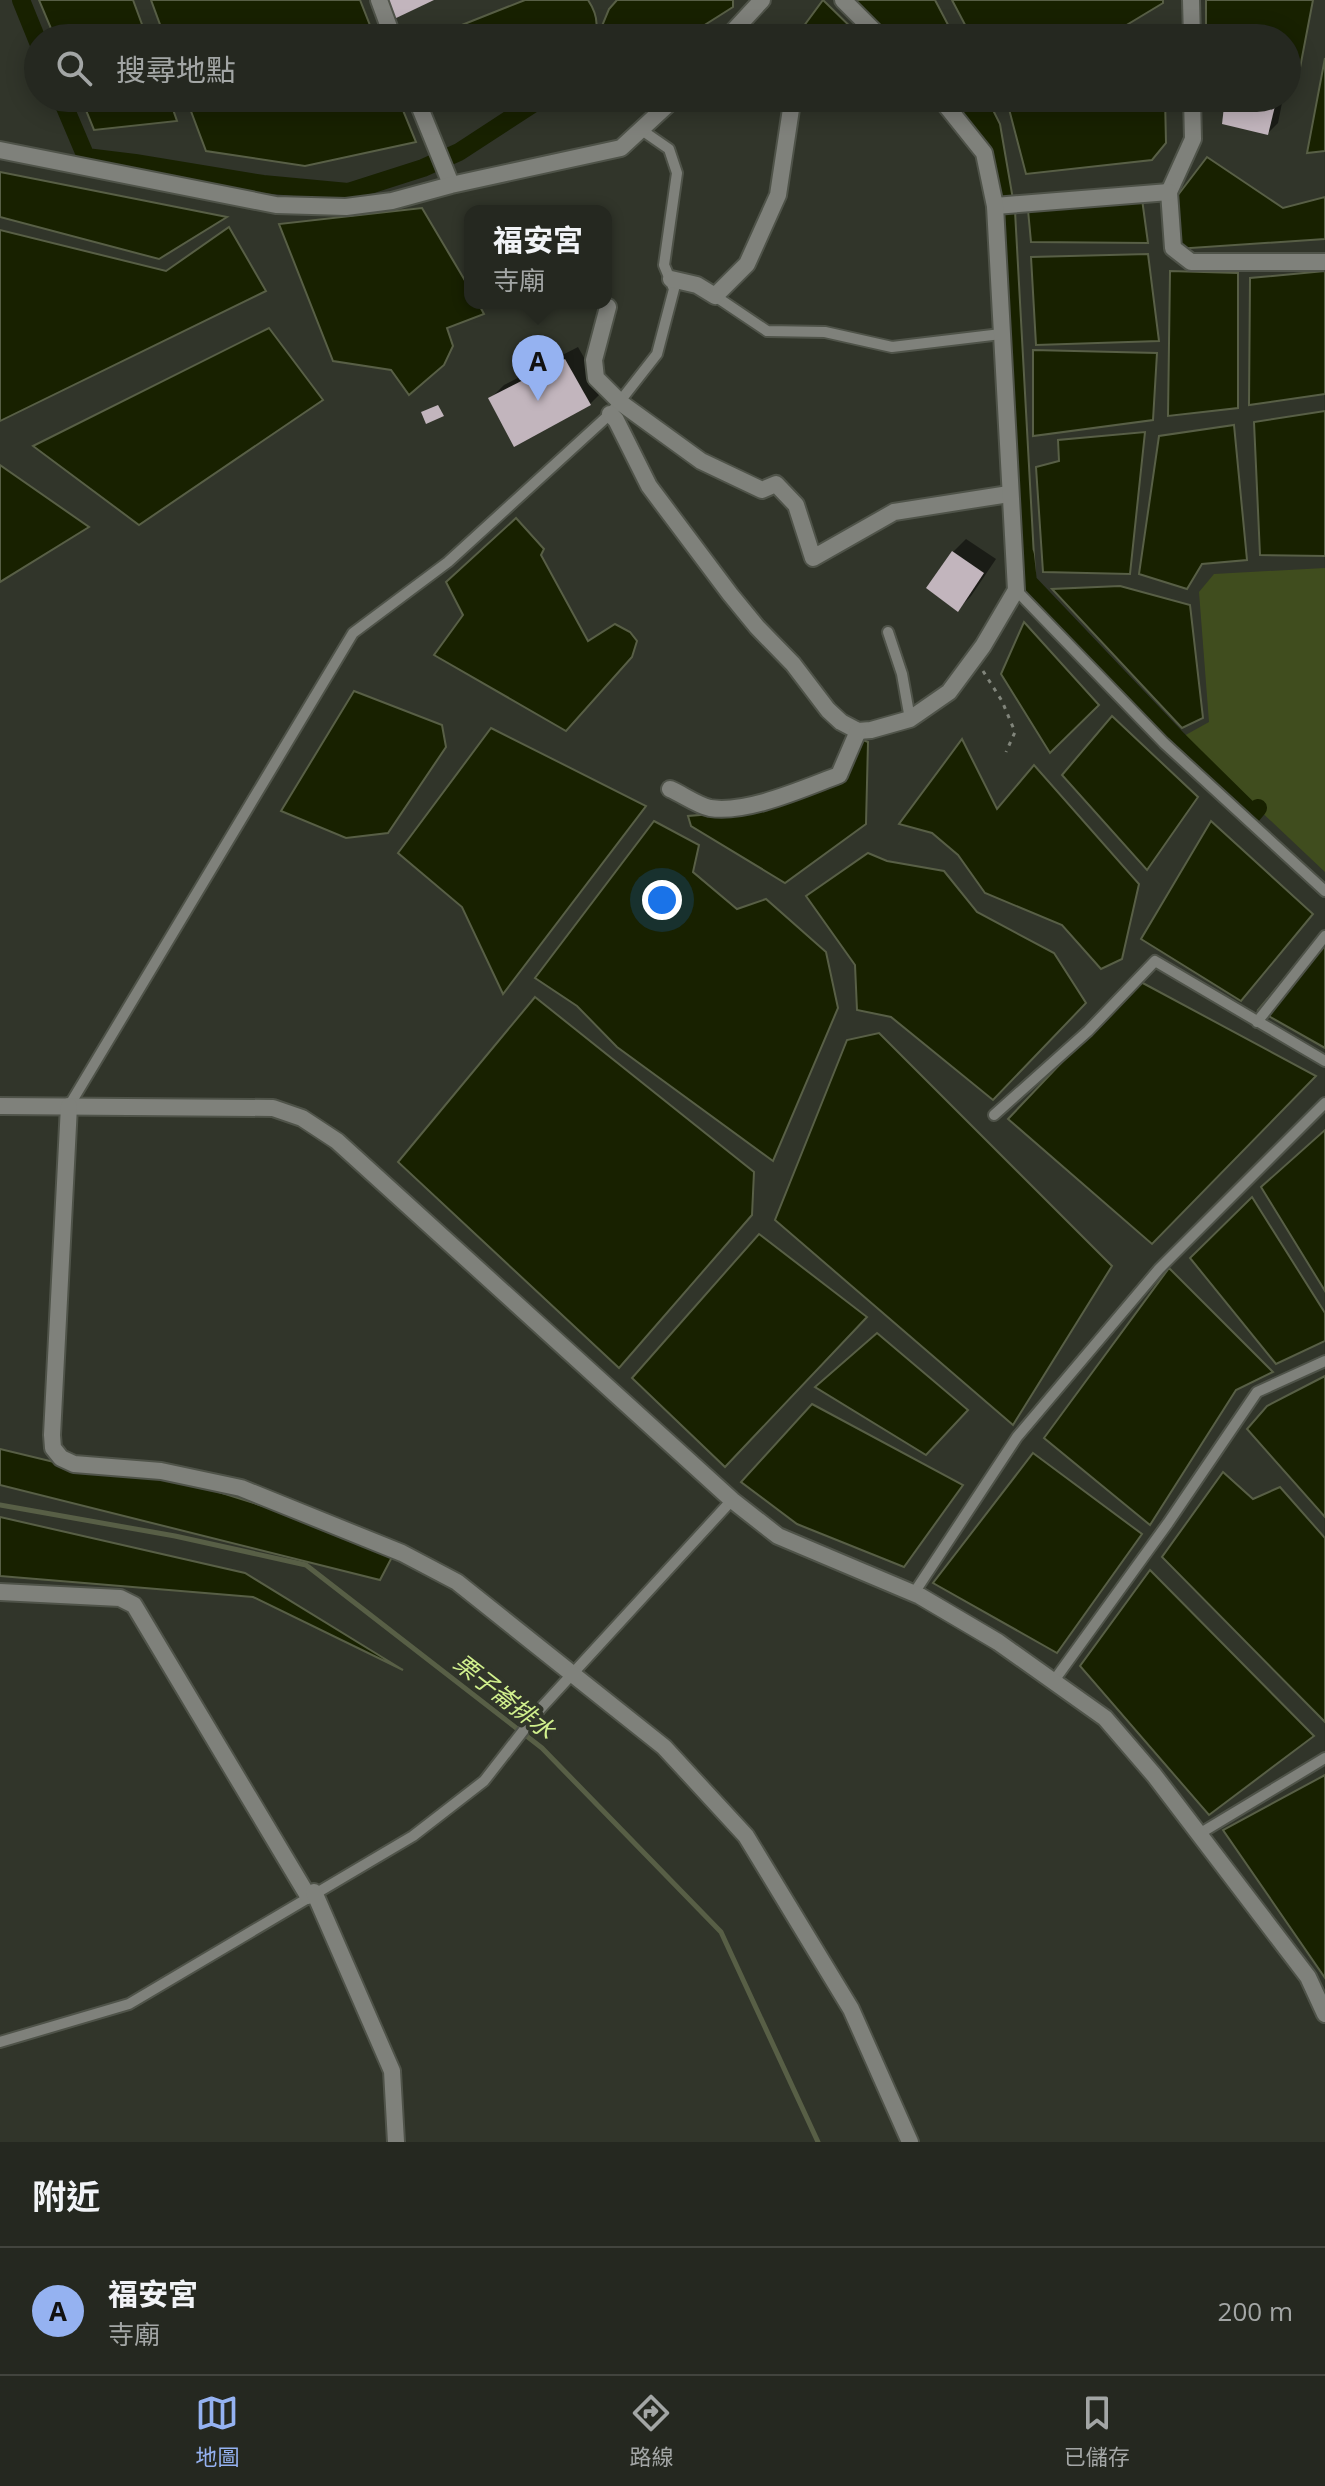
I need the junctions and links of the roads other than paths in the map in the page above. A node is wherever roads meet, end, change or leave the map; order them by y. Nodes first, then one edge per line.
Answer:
1 (379, 0) edge
2 (762, 0) edge
3 (843, 0) edge
4 (1191, 0) edge
5 (388, 24) edge
6 (740, 24) edge
7 (867, 24) edge
8 (1192, 24) edge
9 (421, 112) edge
10 (661, 112) edge
11 (791, 112) edge
12 (951, 112) edge
13 (1192, 112) edge
14 (643, 131) junction
15 (0, 150) edge
16 (451, 184) dead end
17 (1169, 192) junction
18 (1000, 205) junction
19 (1325, 262) edge
20 (671, 279) junction
21 (715, 296) junction
22 (607, 309) edge
23 (1001, 334) junction
24 (616, 408) junction
25 (1009, 494) junction
26 (1016, 590) junction
27 (888, 632) dead end
28 (910, 719) junction
29 (858, 731) junction
30 (670, 789) dead end
31 (1325, 891) edge
32 (1325, 936) edge
33 (1257, 1022) junction
34 (1325, 1061) edge
35 (1325, 1103) edge
36 (0, 1106) edge
37 (69, 1106) junction
38 (994, 1115) dead end
39 (1325, 1361) edge
40 (732, 1500) junction
41 (0, 1592) edge
42 (914, 1593) junction
43 (572, 1676) junction
44 (1053, 1682) junction
45 (1325, 1758) edge
46 (1199, 1834) junction
47 (311, 1894) junction
48 (1325, 2014) edge
49 (0, 2042) edge
50 (396, 2142) edge
51 (910, 2142) edge

1 - 5 street
2 - 6 street
3 - 7 street
4 - 8 street
9 - 16 street
10 - 14 street
11 - 21 street
12 - 18 street
13 - 17 street
14 - 15 street
14 - 20 lane
17 - 18 street
17 - 19 street
18 - 23 street
20 - 21 street
20 - 24 lane
21 - 23 lane
22 - 24 street
23 - 25 street
24 - 25 street
24 - 29 street
24 - 37 lane
25 - 26 street
26 - 28 street
26 - 31 lane
27 - 28 lane
28 - 29 street
29 - 30 street
32 - 33 lane
33 - 34 lane
33 - 38 lane
35 - 42 lane
36 - 37 street
37 - 40 street
37 - 43 street
39 - 44 lane
40 - 42 street
40 - 43 lane
41 - 47 street
42 - 44 street
43 - 47 lane
43 - 51 street
44 - 46 street
45 - 46 lane
46 - 48 street
47 - 49 lane
47 - 50 street

